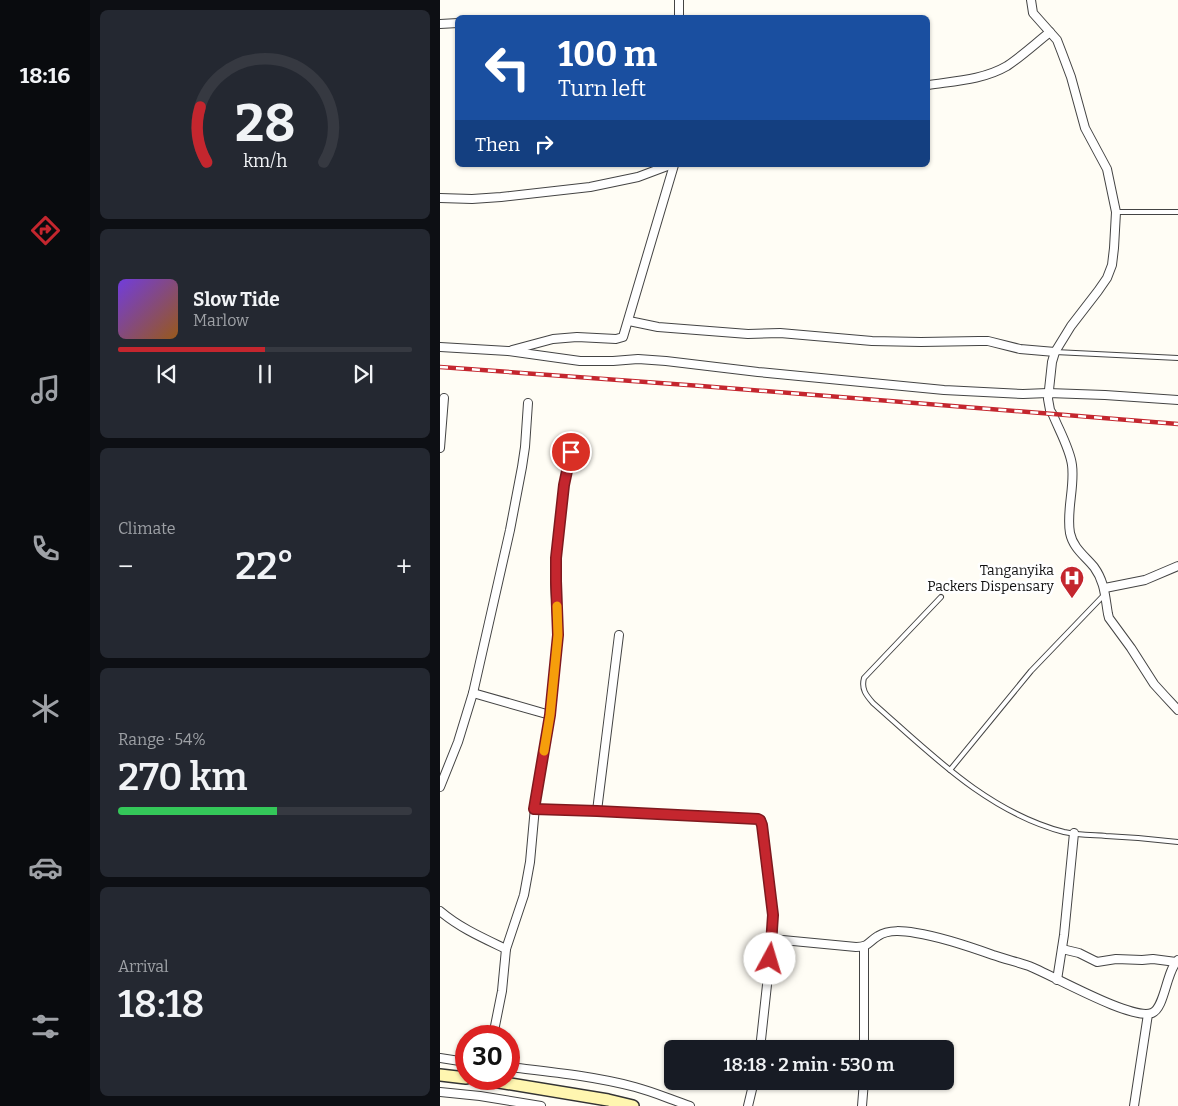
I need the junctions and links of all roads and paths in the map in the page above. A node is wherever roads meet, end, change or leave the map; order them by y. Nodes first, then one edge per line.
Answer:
1 (679, 0) edge
2 (1031, 0) edge
3 (679, 15) edge
4 (455, 22) edge
5 (440, 24) edge
6 (1050, 32) junction
7 (930, 85) edge
8 (666, 167) edge
9 (671, 167) edge
10 (440, 198) edge
11 (1116, 212) junction
12 (1178, 212) edge
13 (629, 321) junction
14 (440, 347) edge
15 (508, 351) junction
16 (1055, 352) junction
17 (1178, 358) edge
18 (1048, 393) junction
19 (444, 398) dead end
20 (1178, 400) edge
21 (528, 403) dead end
22 (574, 437) dead end
23 (440, 448) edge
24 (1178, 566) edge
25 (1105, 591) junction
26 (941, 597) dead end
27 (619, 635) dead end
28 (472, 693) junction
29 (1178, 710) edge
30 (550, 715) junction
31 (950, 770) junction
32 (440, 787) edge
33 (534, 809) junction
34 (597, 811) junction
35 (1074, 833) junction
36 (1178, 842) edge
37 (440, 911) edge
38 (772, 939) junction
39 (864, 947) junction
40 (506, 949) junction
41 (1062, 949) junction
42 (1177, 961) edge
43 (1057, 980) junction
44 (1148, 1014) junction
45 (495, 1025) edge
46 (761, 1040) edge
47 (864, 1040) edge
48 (440, 1058) edge
49 (455, 1060) edge
50 (520, 1068) edge
51 (440, 1075) edge
52 (455, 1077) edge
53 (520, 1085) edge
54 (752, 1090) edge
55 (863, 1090) edge
56 (440, 1092) edge
57 (507, 1103) edge
58 (541, 1106) edge
59 (633, 1106) edge
60 (690, 1106) edge
61 (748, 1106) edge
62 (862, 1106) edge
63 (1134, 1106) edge

1 - 3 street
2 - 6 street
4 - 5 street
6 - 7 street
6 - 11 street
8 - 10 street
9 - 13 street
11 - 12 lane
11 - 16 street
13 - 15 street
13 - 16 street
14 - 15 street
15 - 18 street
16 - 17 lane
16 - 18 street
18 - 20 street
18 - 25 street
19 - 23 street
21 - 28 street
22 - 30 street
24 - 25 street
25 - 29 street
25 - 31 lane
26 - 31 lane
27 - 34 street
28 - 30 street
28 - 32 street
30 - 33 street
31 - 35 lane
33 - 34 street
33 - 40 street
34 - 38 street
35 - 36 lane
35 - 41 street
37 - 40 street
38 - 39 street
38 - 46 street
39 - 43 street
39 - 47 street
40 - 45 street
41 - 42 street
41 - 43 street
42 - 44 street
43 - 44 street
44 - 63 street
48 - 49 street
50 - 60 street
51 - 52 main road
53 - 59 main road
54 - 61 street
55 - 62 street
56 - 57 street
57 - 58 street

